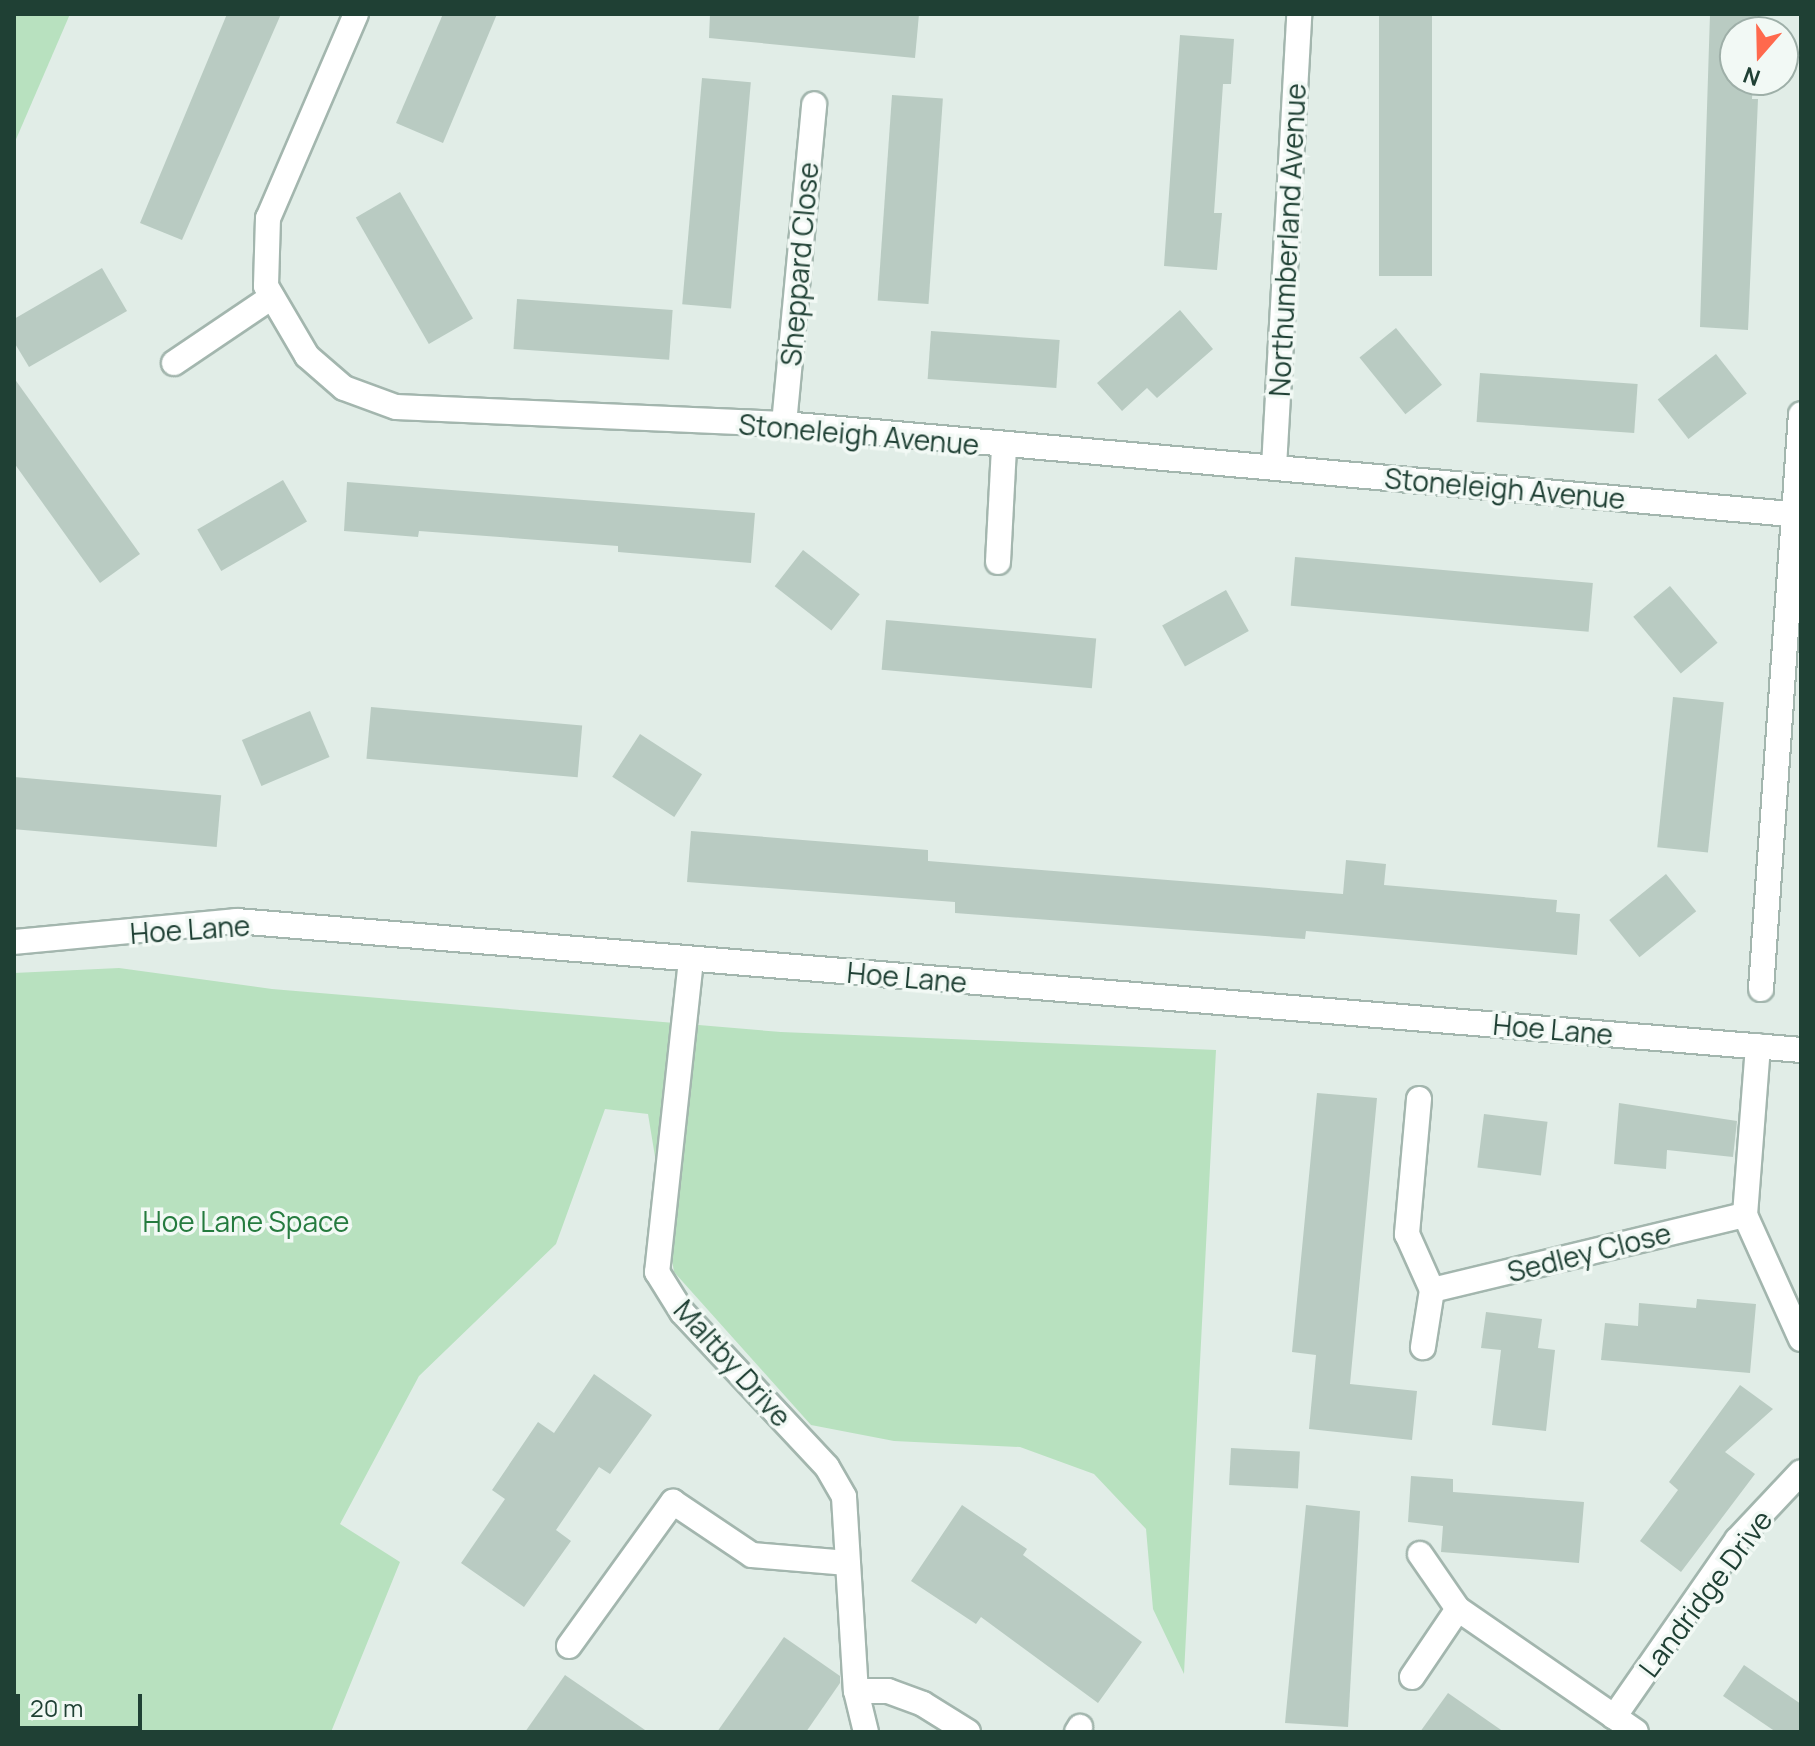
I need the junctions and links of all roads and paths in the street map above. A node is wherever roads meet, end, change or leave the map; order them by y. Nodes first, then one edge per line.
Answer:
1 (356, 14) edge
2 (1299, 14) edge
3 (814, 104) dead end
4 (272, 297) junction
5 (174, 363) dead end
6 (1801, 414) edge
7 (784, 424) junction
8 (1004, 447) junction
9 (1274, 467) junction
10 (1798, 515) edge
11 (998, 562) dead end
12 (14, 942) edge
13 (691, 960) junction
14 (1761, 989) dead end
15 (1758, 1046) junction
16 (1801, 1050) edge
17 (1419, 1099) dead end
18 (1745, 1215) junction
19 (1432, 1290) junction
20 (1801, 1339) edge
21 (1423, 1347) dead end
22 (1801, 1472) edge
23 (1420, 1554) dead end
24 (848, 1563) junction
25 (1458, 1609) junction
26 (569, 1646) dead end
27 (1412, 1677) dead end
28 (856, 1691) junction
29 (1614, 1717) junction
30 (866, 1732) edge
31 (968, 1732) edge
32 (1636, 1732) edge

1 - 4 street, Stoneleigh Avenue
2 - 9 street, Northumberland Avenue
3 - 7 street, Sheppard Close
4 - 5 street
4 - 7 street, Stoneleigh Avenue
6 - 10 street
7 - 8 street, Stoneleigh Avenue
8 - 9 street, Stoneleigh Avenue
8 - 11 street
9 - 10 street, Stoneleigh Avenue
10 - 14 street
12 - 13 street, Hoe Lane
13 - 15 street, Hoe Lane
13 - 24 street, Maltby Drive
15 - 16 street, Hoe Lane
15 - 18 street
17 - 19 street
18 - 19 street, Sedley Close
18 - 20 street
19 - 21 street
22 - 29 street, Landridge Drive
23 - 25 street
24 - 26 street
24 - 28 street, Maltby Drive
25 - 27 street
25 - 29 street
28 - 30 street, Maltby Drive
28 - 31 street
29 - 32 street

